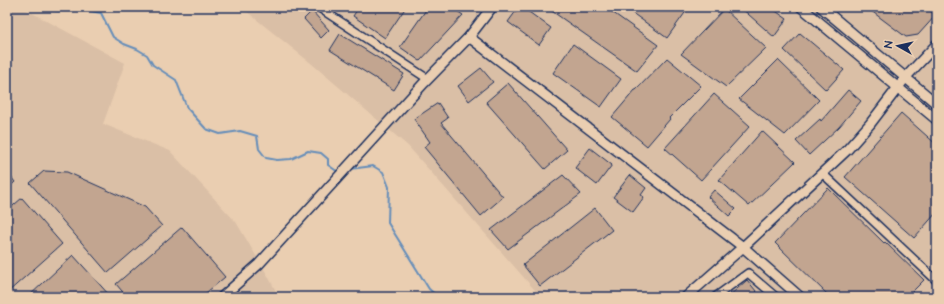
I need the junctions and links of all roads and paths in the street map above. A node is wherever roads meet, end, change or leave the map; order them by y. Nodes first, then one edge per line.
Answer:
1 (318, 7) edge
2 (492, 7) edge
3 (802, 7) edge
4 (821, 7) edge
5 (469, 37) junction
6 (937, 44) edge
7 (906, 77) junction
8 (428, 80) junction
9 (898, 87) junction
10 (937, 104) edge
11 (937, 120) edge
12 (822, 173) junction
13 (743, 247) junction
14 (937, 282) edge
15 (222, 297) edge
16 (686, 297) edge
17 (715, 297) edge
18 (776, 297) edge
19 (800, 297) edge

1 - 8 street
2 - 5 street
3 - 9 street
4 - 7 street
5 - 8 street
5 - 13 street
6 - 7 street
7 - 9 street
7 - 10 street
8 - 15 street
9 - 11 street
9 - 12 street
12 - 13 street
12 - 14 street
13 - 16 street
13 - 19 street
17 - 18 street

